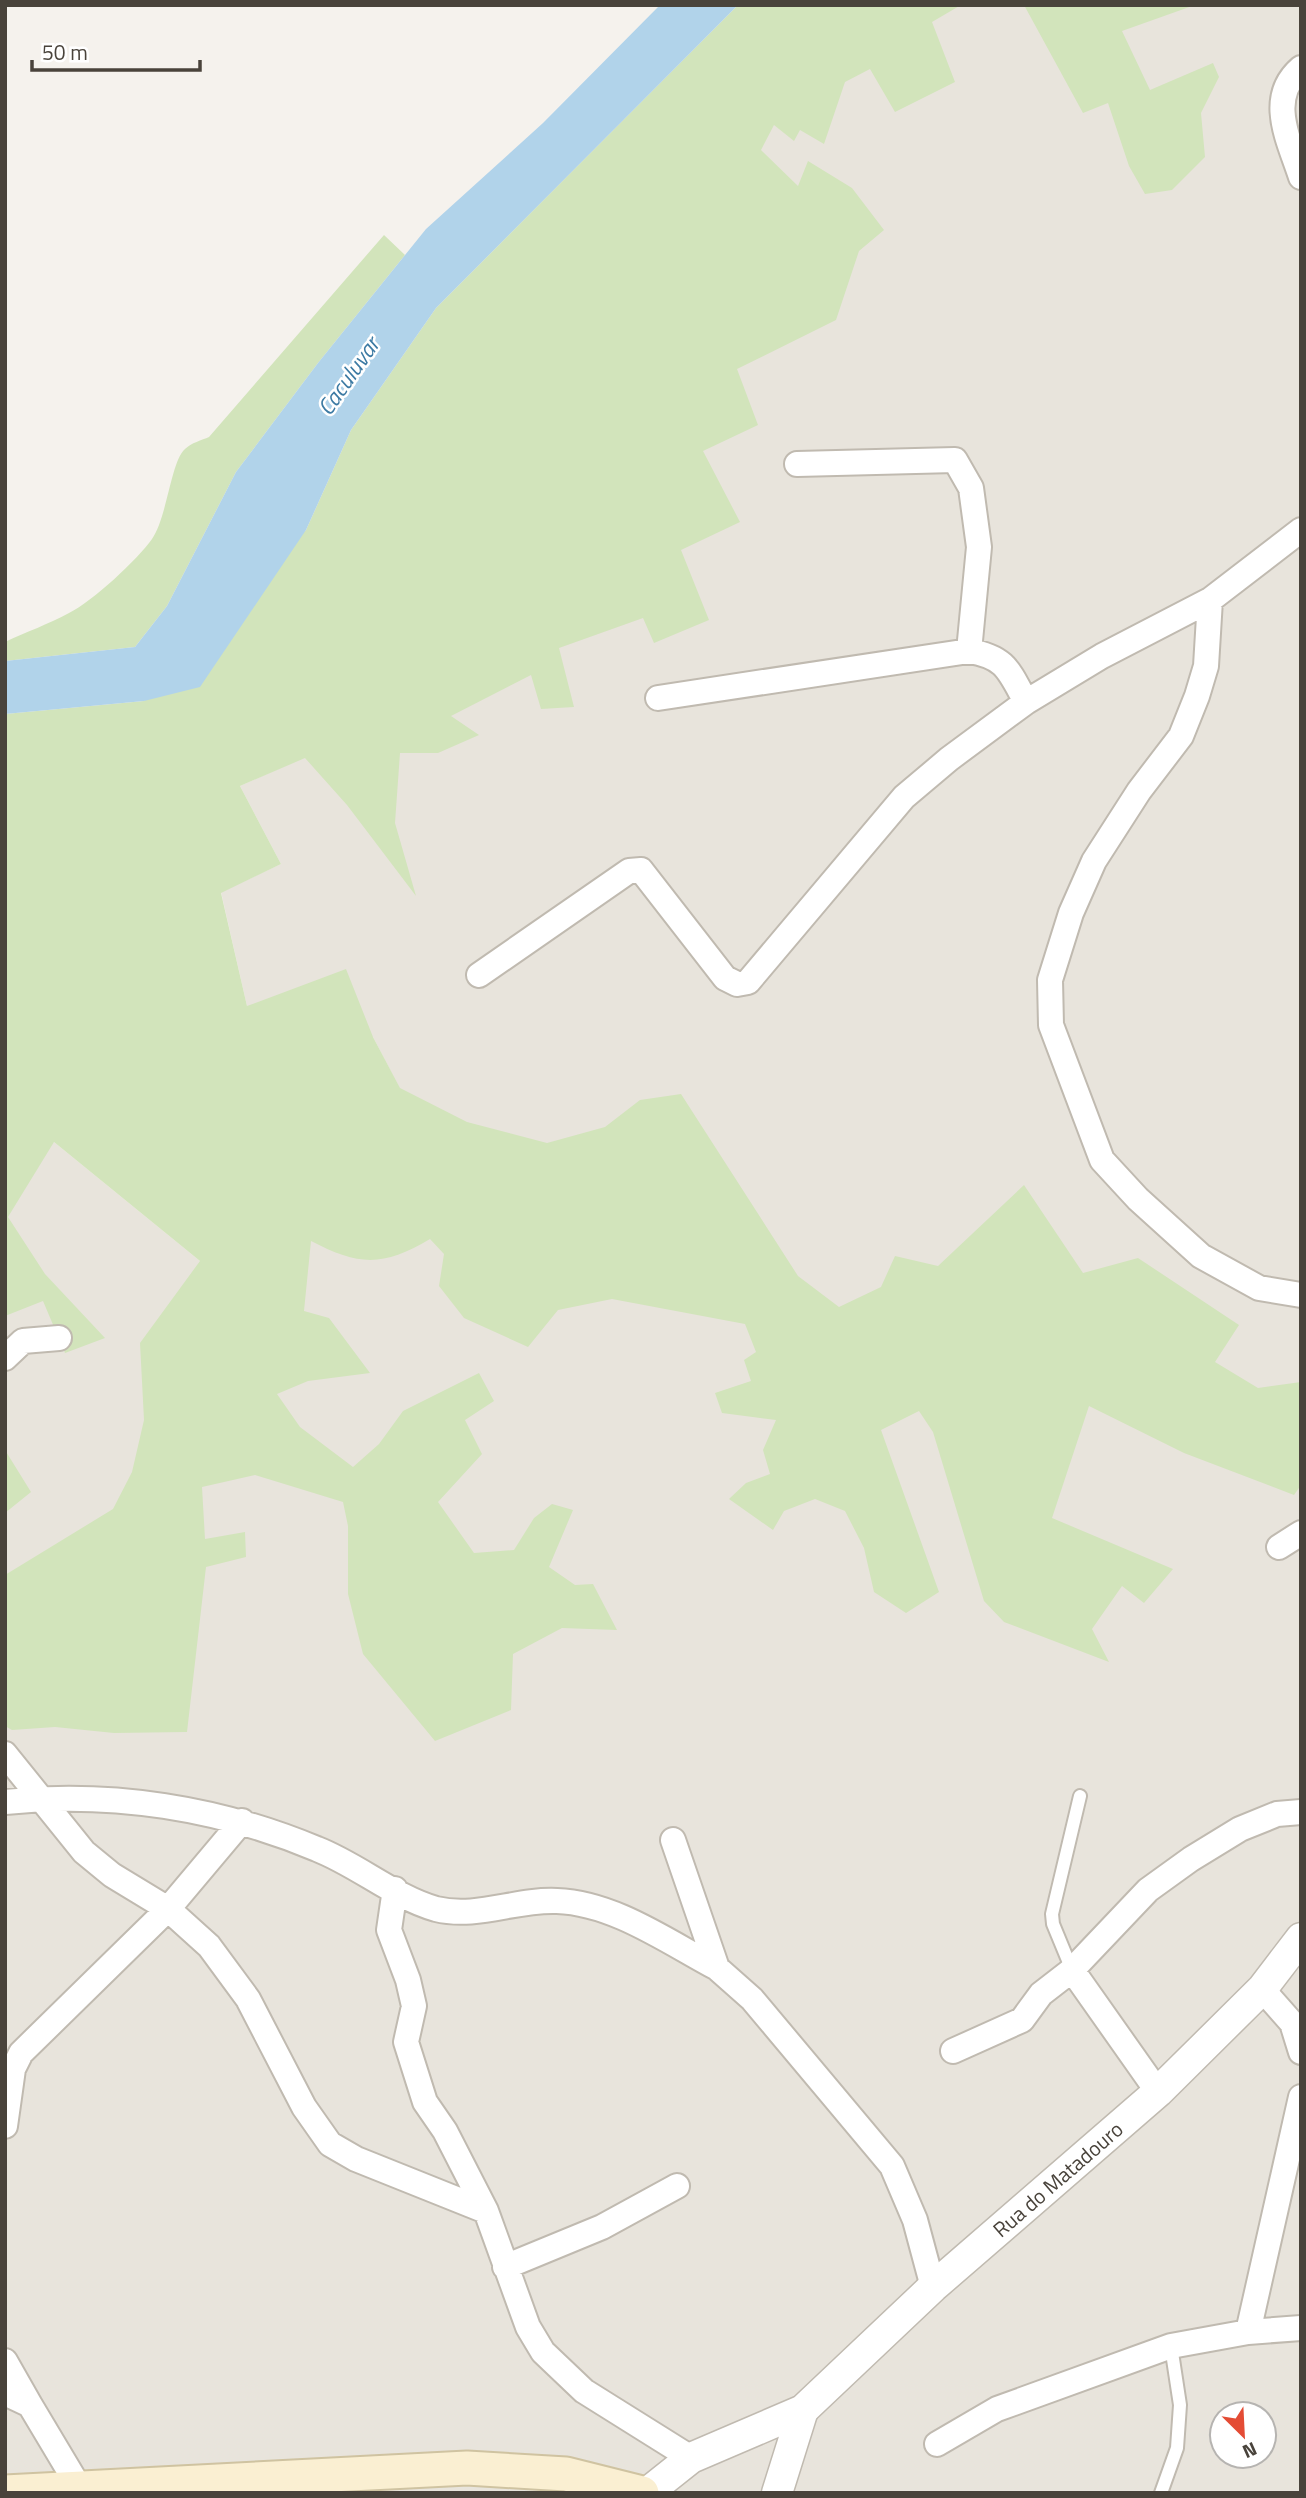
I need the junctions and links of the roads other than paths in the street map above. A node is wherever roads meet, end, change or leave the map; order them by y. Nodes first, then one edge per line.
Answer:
1 (1301, 68) edge
2 (1301, 177) edge
3 (796, 464) dead end
4 (1301, 530) edge
5 (1210, 600) junction
6 (969, 651) junction
7 (658, 698) dead end
8 (1026, 702) junction
9 (478, 975) dead end
10 (1301, 1295) edge
11 (59, 1338) dead end
12 (5, 1358) edge
13 (1301, 1533) edge
14 (1279, 1547) dead end
15 (5, 1754) edge
16 (1080, 1796) dead end
17 (41, 1800) junction
18 (6, 1801) edge
19 (1301, 1812) edge
20 (242, 1821) junction
21 (673, 1840) dead end
22 (395, 1889) junction
23 (167, 1909) junction
24 (1301, 1938) edge
25 (717, 1968) junction
26 (1072, 1970) junction
27 (1262, 1989) junction
28 (953, 2052) dead end
29 (1301, 2052) edge
30 (1158, 2092) junction
31 (1301, 2097) edge
32 (5, 2126) edge
33 (677, 2186) dead end
34 (486, 2211) junction
35 (505, 2267) junction
36 (933, 2287) junction
37 (1301, 2328) edge
38 (1248, 2332) junction
39 (1171, 2346) junction
40 (5, 2361) edge
41 (5, 2393) edge
42 (30, 2405) junction
43 (803, 2410) junction
44 (937, 2444) dead end
45 (691, 2458) junction
46 (80, 2490) edge
47 (5, 2492) edge
48 (644, 2493) edge
49 (777, 2493) edge
50 (1161, 2493) edge

1 - 2 street
3 - 6 street
4 - 5 street
5 - 8 street
5 - 10 street
6 - 7 street
6 - 8 street
8 - 9 street
11 - 12 street
13 - 14 street
15 - 17 street
16 - 26 lane
17 - 18 street
17 - 20 street
17 - 23 street
19 - 26 street
20 - 22 street
20 - 23 street
21 - 25 street
22 - 25 street
22 - 34 street
23 - 32 street
23 - 34 street
24 - 27 street, Rua do Matadouro
25 - 36 street
26 - 28 street
26 - 30 street
27 - 29 street
27 - 30 street, Rua do Matadouro
30 - 36 street, Rua do Matadouro
31 - 38 street
33 - 35 street
34 - 35 street
35 - 45 street
36 - 43 street, Rua do Matadouro
37 - 38 street
38 - 39 street
39 - 44 street
39 - 50 lane
40 - 42 street
41 - 42 street
42 - 46 street
43 - 45 street
43 - 49 street
45 - 48 street
46 - 47 main road
46 - 48 main road

